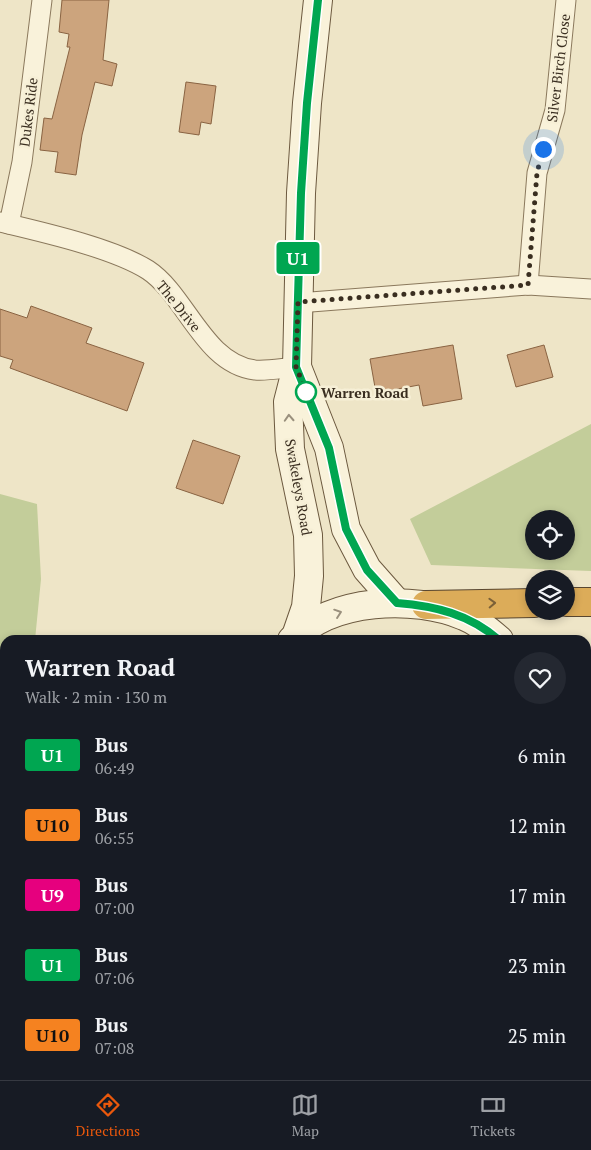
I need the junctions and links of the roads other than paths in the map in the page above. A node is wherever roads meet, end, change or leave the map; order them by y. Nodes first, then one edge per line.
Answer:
1 (42, 0) edge
2 (318, 0) edge
3 (566, 0) edge
4 (4, 223) edge
5 (528, 285) junction
6 (591, 289) edge
7 (298, 302) junction
8 (296, 367) junction
9 (575, 602) edge
10 (591, 602) edge
11 (397, 603) junction
12 (525, 603) edge
13 (426, 606) junction
14 (295, 635) edge
15 (298, 635) edge
16 (492, 635) edge

1 - 4 street, Dukes Ride
2 - 7 main road, Swakeleys Road
3 - 5 street, Silver Birch Close
4 - 8 street, The Drive
5 - 6 street
5 - 7 street
7 - 8 main road, Swakeleys Road
8 - 11 main road, Swakeleys Road
14 -> 8 main road, Swakeleys Road
9 - 10 highway
11 - 13 main road
15 -> 11 main road
13 -> 12 highway
13 - 16 main road

